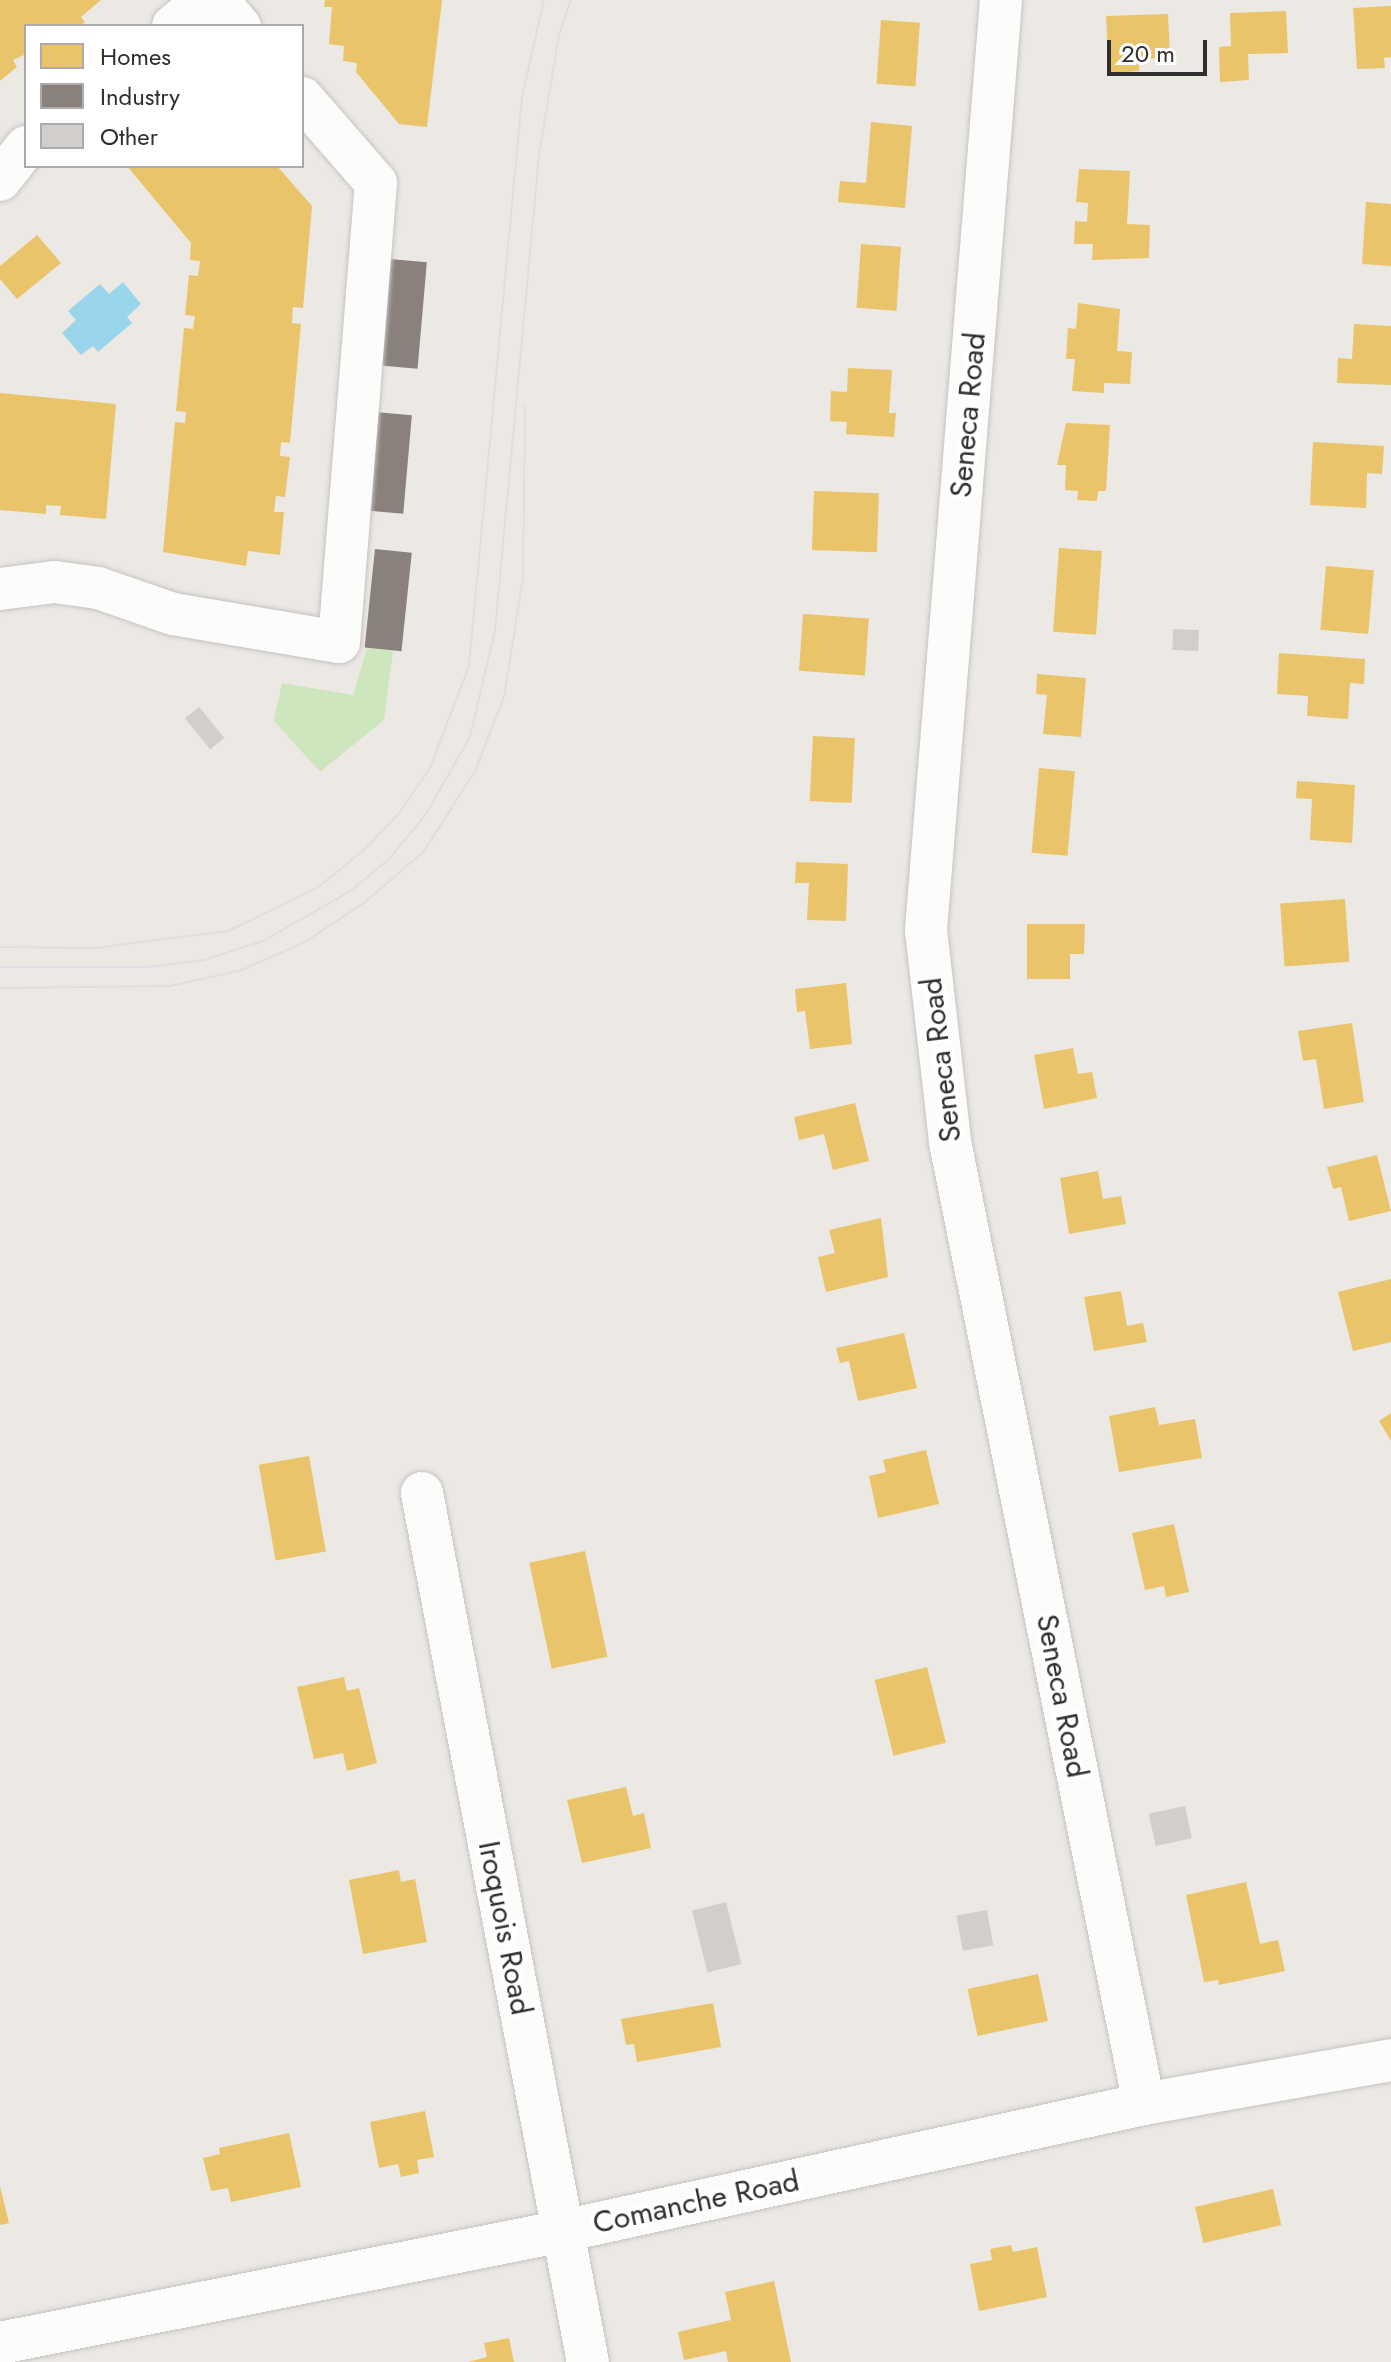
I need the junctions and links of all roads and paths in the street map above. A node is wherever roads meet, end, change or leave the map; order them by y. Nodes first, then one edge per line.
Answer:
1 (205, 0) edge
2 (217, 0) edge
3 (1001, 0) edge
4 (175, 24) edge
5 (238, 24) edge
6 (304, 100) edge
7 (24, 150) edge
8 (0, 180) edge
9 (0, 589) edge
10 (422, 1493) dead end
11 (1391, 2060) edge
12 (1144, 2104) junction
13 (563, 2231) junction
14 (0, 2343) edge
15 (588, 2362) edge

1 - 4 street
2 - 5 street
3 - 12 street, Seneca Road
6 - 9 street
7 - 8 street
10 - 13 street, Iroquois Road
11 - 12 street, Comanche Road
12 - 13 street, Comanche Road
13 - 14 street, Comanche Road
13 - 15 street, Iroquois Road

